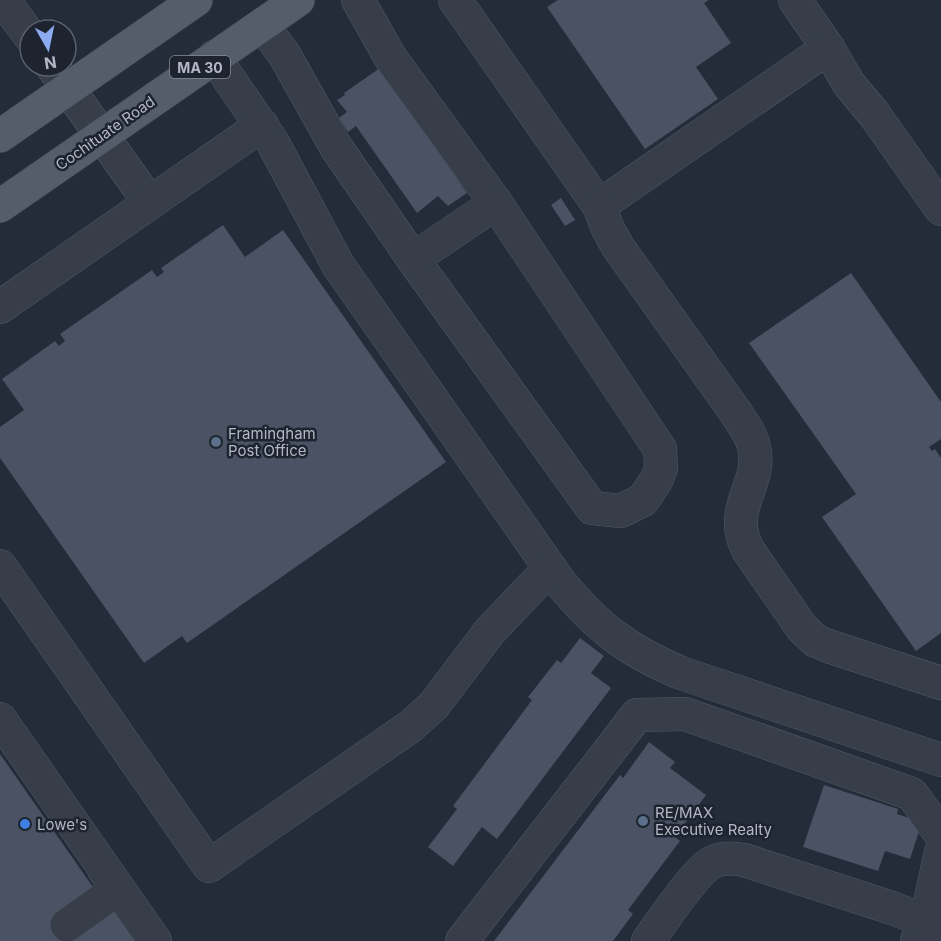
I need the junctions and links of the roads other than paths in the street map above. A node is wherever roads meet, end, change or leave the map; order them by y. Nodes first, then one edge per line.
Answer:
1 (3, 0) edge
2 (196, 0) edge
3 (298, 0) edge
4 (358, 0) edge
5 (455, 0) edge
6 (795, 0) edge
7 (18, 20) edge
8 (262, 25) junction
9 (828, 48) junction
10 (214, 57) junction
11 (78, 67) edge
12 (59, 78) edge
13 (61, 78) edge
14 (262, 125) junction
15 (103, 135) junction
16 (0, 136) edge
17 (496, 202) junction
18 (150, 203) junction
19 (0, 206) edge
20 (599, 206) junction
21 (941, 209) edge
22 (412, 259) junction
23 (0, 307) edge
24 (0, 566) edge
25 (550, 568) junction
26 (941, 682) edge
27 (0, 720) edge
28 (941, 760) edge
29 (941, 835) edge
30 (941, 852) edge
31 (67, 925) dead end
32 (928, 930) edge
33 (155, 941) edge
34 (462, 941) edge
35 (648, 941) edge

1 - 7 street
2 - 11 main road
3 - 8 main road, Cochituate Road / MA 30
4 - 17 street
5 - 20 street
6 - 9 street
8 - 10 main road, Cochituate Road / MA 30
8 - 22 street
9 - 20 street
9 - 21 street
10 - 14 street
10 - 15 main road, Cochituate Road / MA 30
12 - 16 main road
13 - 15 street
14 - 18 street
14 - 25 street
15 - 18 street
15 - 19 main road, Cochituate Road / MA 30
17 - 22 street
17 - 22 street
18 - 23 street
20 - 26 street
24 - 25 street
25 - 28 street
27 - 31 street
27 - 33 street
29 - 34 street
30 - 32 street
32 - 35 street

